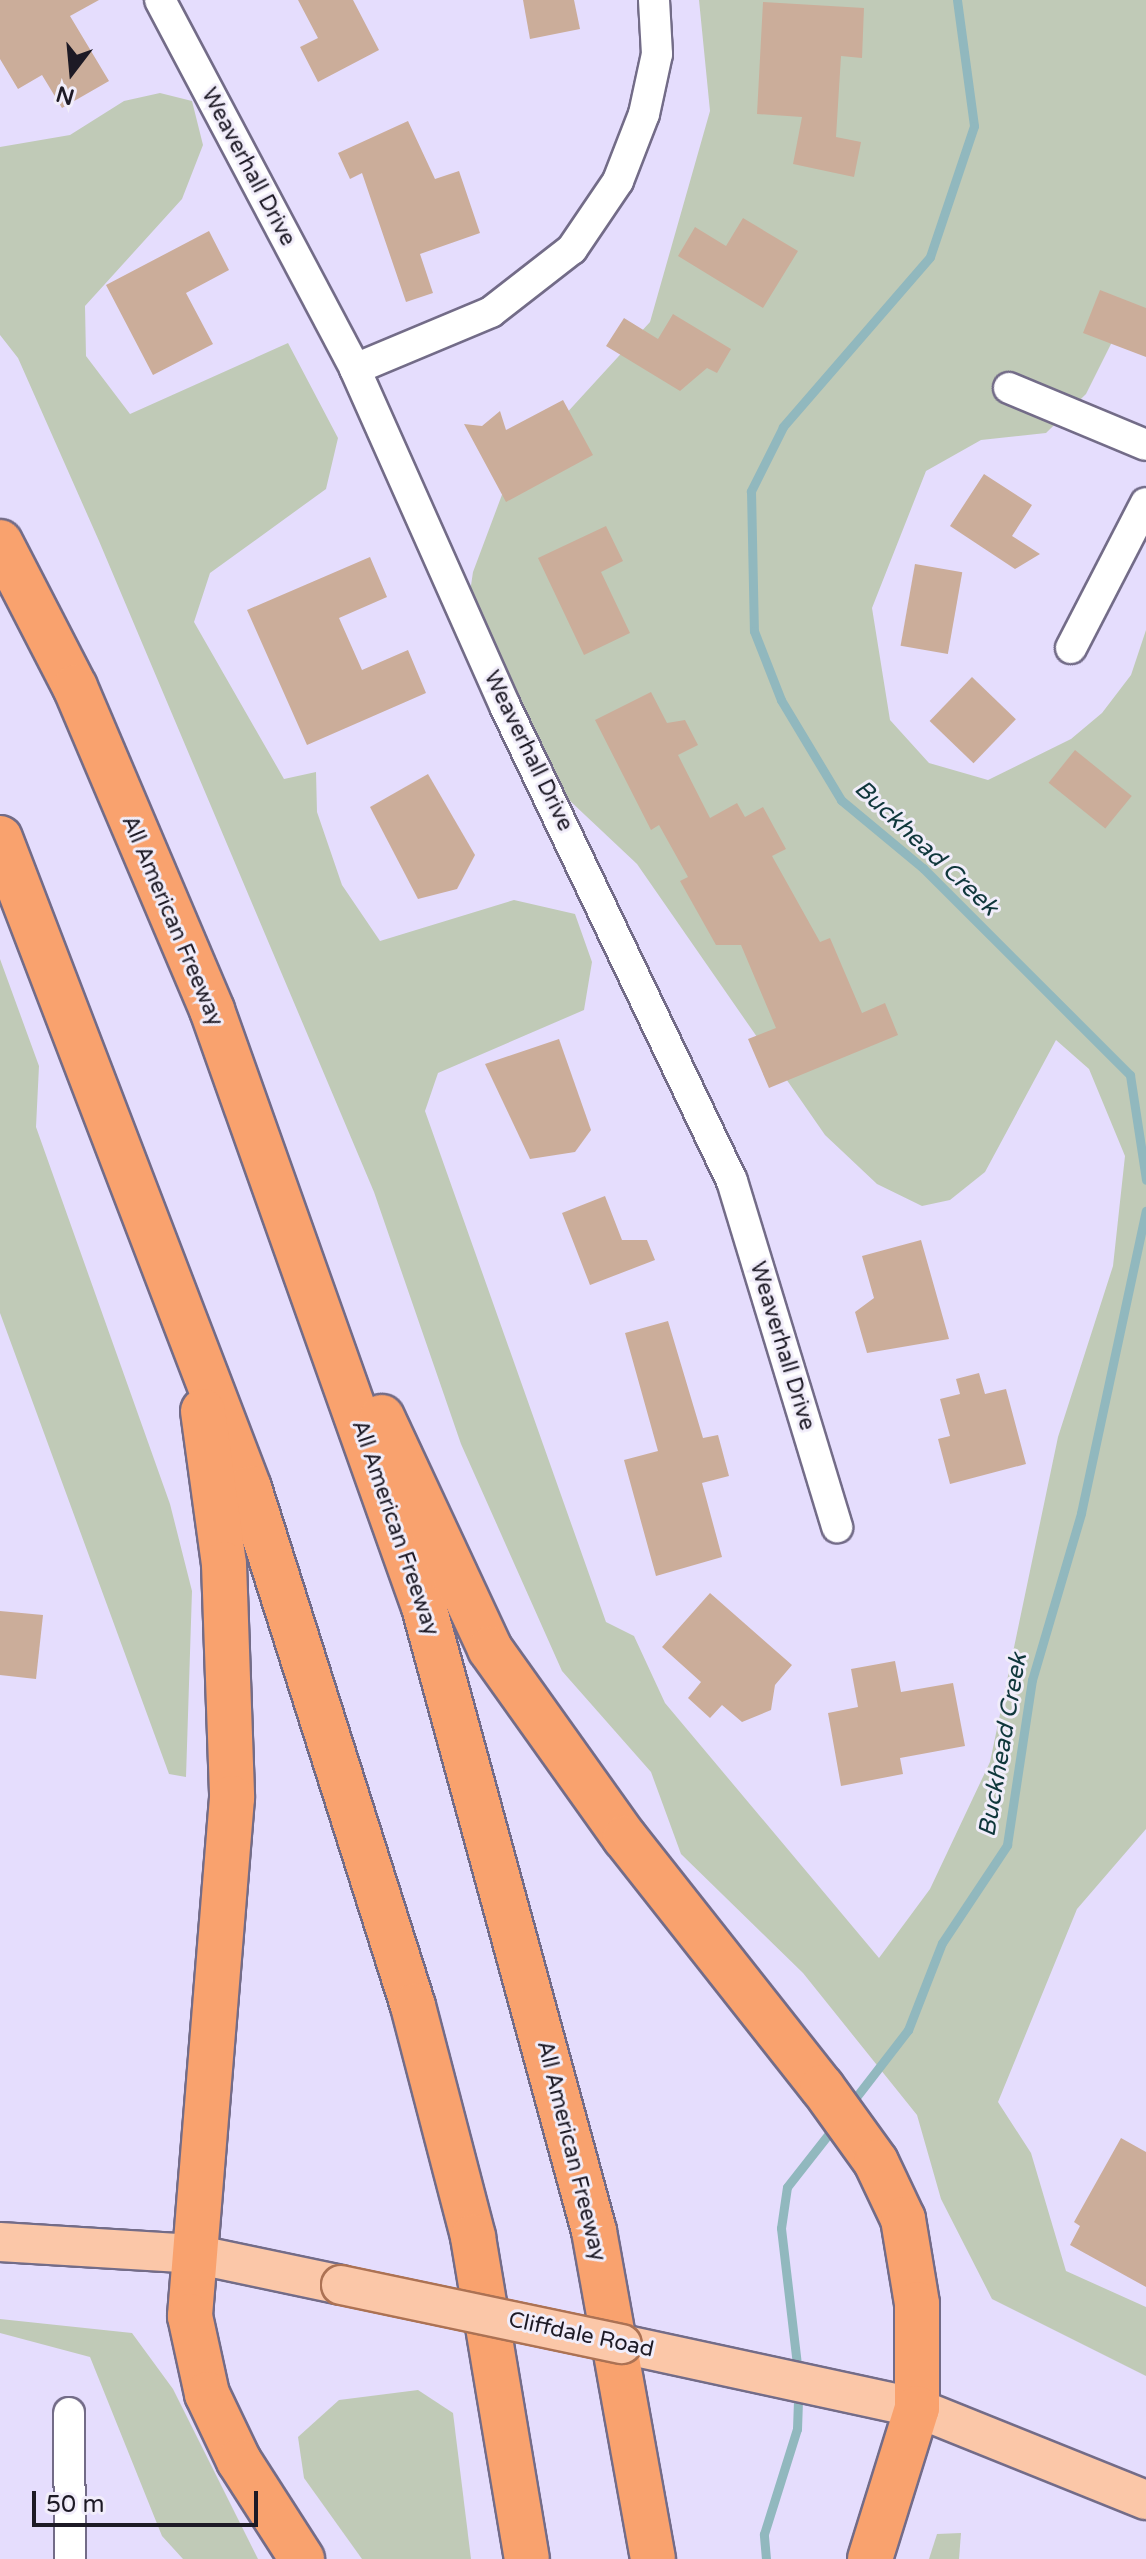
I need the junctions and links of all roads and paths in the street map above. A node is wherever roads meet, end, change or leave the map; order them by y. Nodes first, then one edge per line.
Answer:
1 (160, 0) edge
2 (654, 0) edge
3 (355, 369) junction
4 (1009, 388) dead end
5 (1146, 445) edge
6 (1146, 503) edge
7 (0, 542) edge
8 (1071, 648) dead end
9 (0, 838) edge
10 (324, 1315) junction
11 (198, 1349) junction
12 (837, 1527) dead end
13 (0, 2242) edge
14 (194, 2254) junction
15 (917, 2408) junction
16 (69, 2413) dead end
17 (1146, 2500) edge
18 (70, 2559) edge
19 (302, 2559) edge
20 (527, 2559) edge
21 (653, 2559) edge
22 (870, 2559) edge

1 - 3 street, Weaverhall Drive
2 - 3 street
3 - 12 street, Weaverhall Drive
4 - 5 street
6 - 8 street
7 - 10 highway, All American Freeway
9 - 11 highway
10 - 15 highway
10 - 21 highway, All American Freeway
11 - 14 highway
11 - 20 highway
13 - 14 main road, Cliffdale Road
14 - 15 main road, Cliffdale Road, bridge
14 - 19 highway
15 - 17 main road, Cliffdale Road
15 - 22 highway
16 - 18 street

